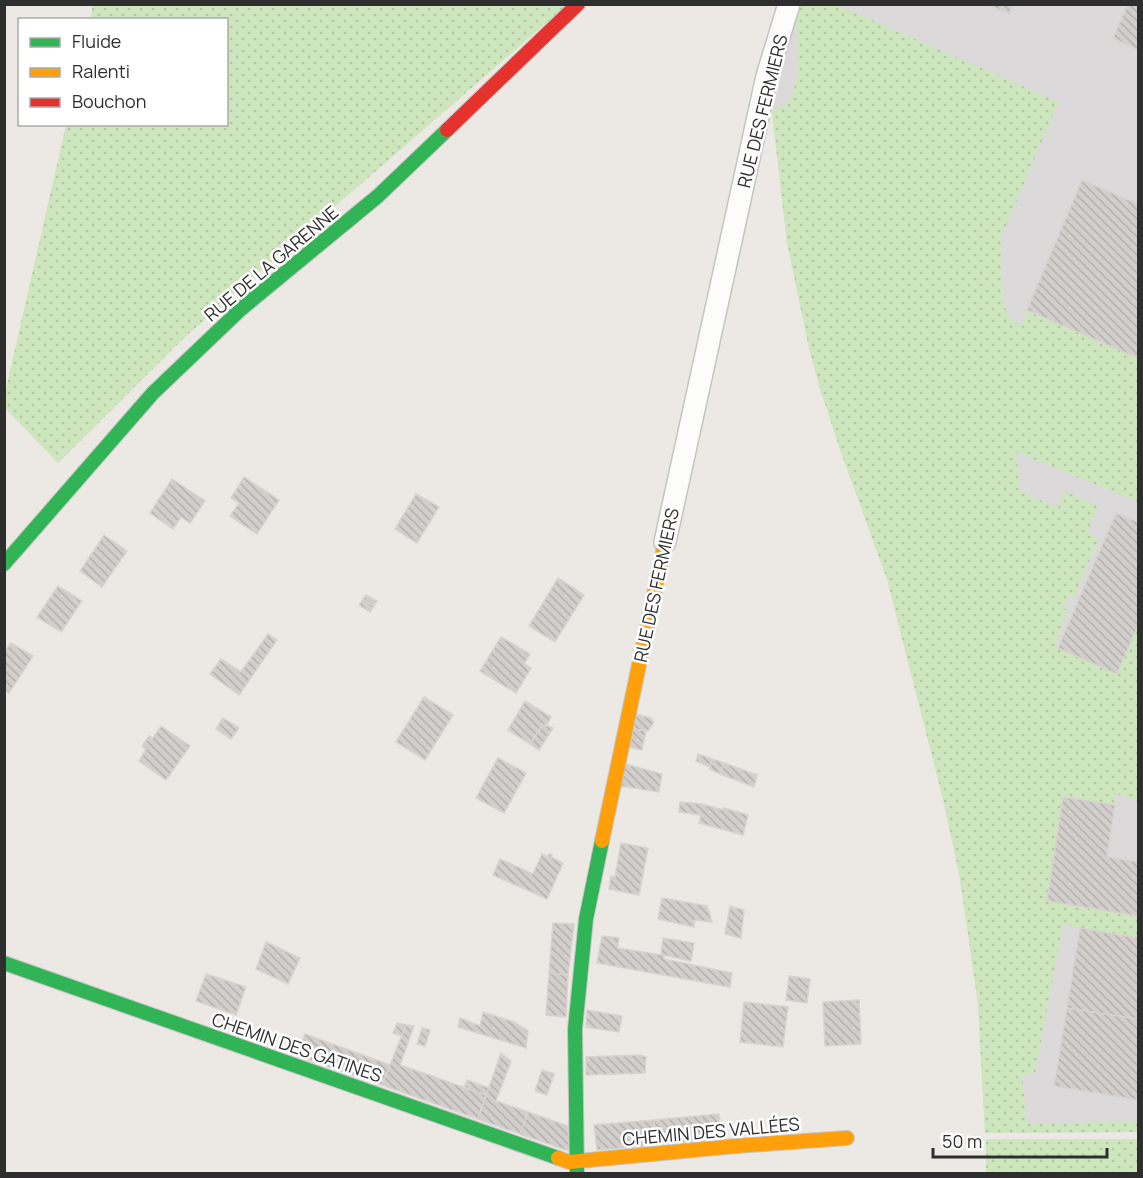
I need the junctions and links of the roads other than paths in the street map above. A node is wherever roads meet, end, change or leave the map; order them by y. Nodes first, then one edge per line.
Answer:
1 (578, 4) edge
2 (789, 4) edge
3 (665, 542) joint
4 (4, 564) edge
5 (4, 963) edge
6 (847, 1138) dead end
7 (578, 1168) edge

1 - 4 street, RUE DE LA GARENNE
2 - 3 street, RUE DES FERMIERS
3 - 7 street, RUE DES FERMIERS
5 - 7 street, CHEMIN DES GATINES
6 - 7 street, CHEMIN DES VALLÉES

